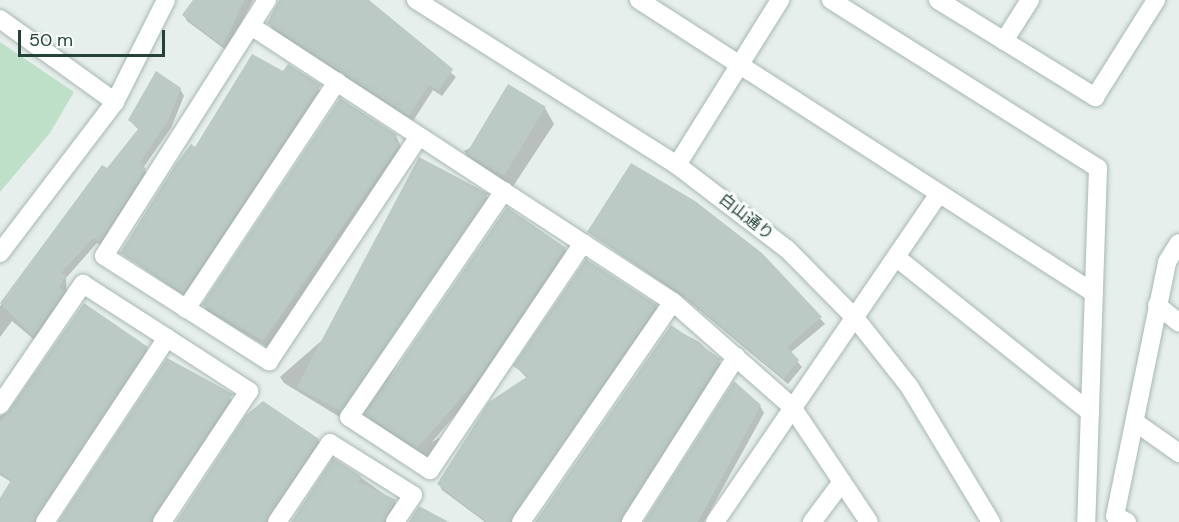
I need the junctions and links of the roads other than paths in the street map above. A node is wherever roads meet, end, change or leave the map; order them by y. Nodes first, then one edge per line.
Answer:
1 (166, 0) edge
2 (267, 0) edge
3 (416, 0) edge
4 (639, 0) edge
5 (780, 0) edge
6 (831, 0) edge
7 (938, 0) edge
8 (1030, 0) edge
9 (1156, 0) edge
10 (0, 19) edge
11 (251, 26) junction
12 (1004, 41) junction
13 (739, 65) junction
14 (337, 82) junction
15 (115, 102) junction
16 (419, 136) junction
17 (677, 165) junction
18 (504, 191) junction
19 (939, 194) junction
20 (583, 243) junction
21 (1179, 243) edge
22 (0, 253) edge
23 (897, 258) junction
24 (1094, 293) junction
25 (673, 302) junction
26 (1157, 306) junction
27 (186, 309) junction
28 (856, 319) junction
29 (1179, 323) edge
30 (167, 338) junction
31 (736, 357) junction
32 (0, 405) edge
33 (792, 407) junction
34 (1090, 412) junction
35 (1135, 422) junction
36 (1179, 453) edge
37 (842, 482) junction
38 (45, 522) edge
39 (162, 522) edge
40 (278, 522) edge
41 (395, 522) edge
42 (521, 522) edge
43 (631, 522) edge
44 (715, 522) edge
45 (812, 522) edge
46 (869, 522) edge
47 (991, 522) edge
48 (1086, 522) edge
49 (1127, 522) edge

1 - 15 street
2 - 11 street
3 - 17 street, 白山通り
4 - 13 street
5 - 13 street
6 - 24 street
7 - 12 street
8 - 12 street
9 - 12 street
10 - 15 street
11 - 14 street
11 - 27 street
13 - 17 street
13 - 19 street
14 - 16 street
14 - 27 street
15 - 22 street
16 - 18 street
16 - 27 street
17 - 28 street, 白山通り
18 - 20 street
18 - 20 street
19 - 23 street
19 - 24 street
20 - 25 street
21 - 26 street
23 - 28 street
23 - 34 street
24 - 34 street
25 - 31 street
25 - 42 street
26 - 29 street
26 - 35 street
28 - 33 street
28 - 47 street, 白山通り
30 - 32 street
30 - 38 street
30 - 39 street
31 - 33 street
31 - 43 street
33 - 37 street
33 - 44 street
34 - 48 street
35 - 36 street
35 - 49 street
37 - 45 street
37 - 46 street
40 - 41 street

